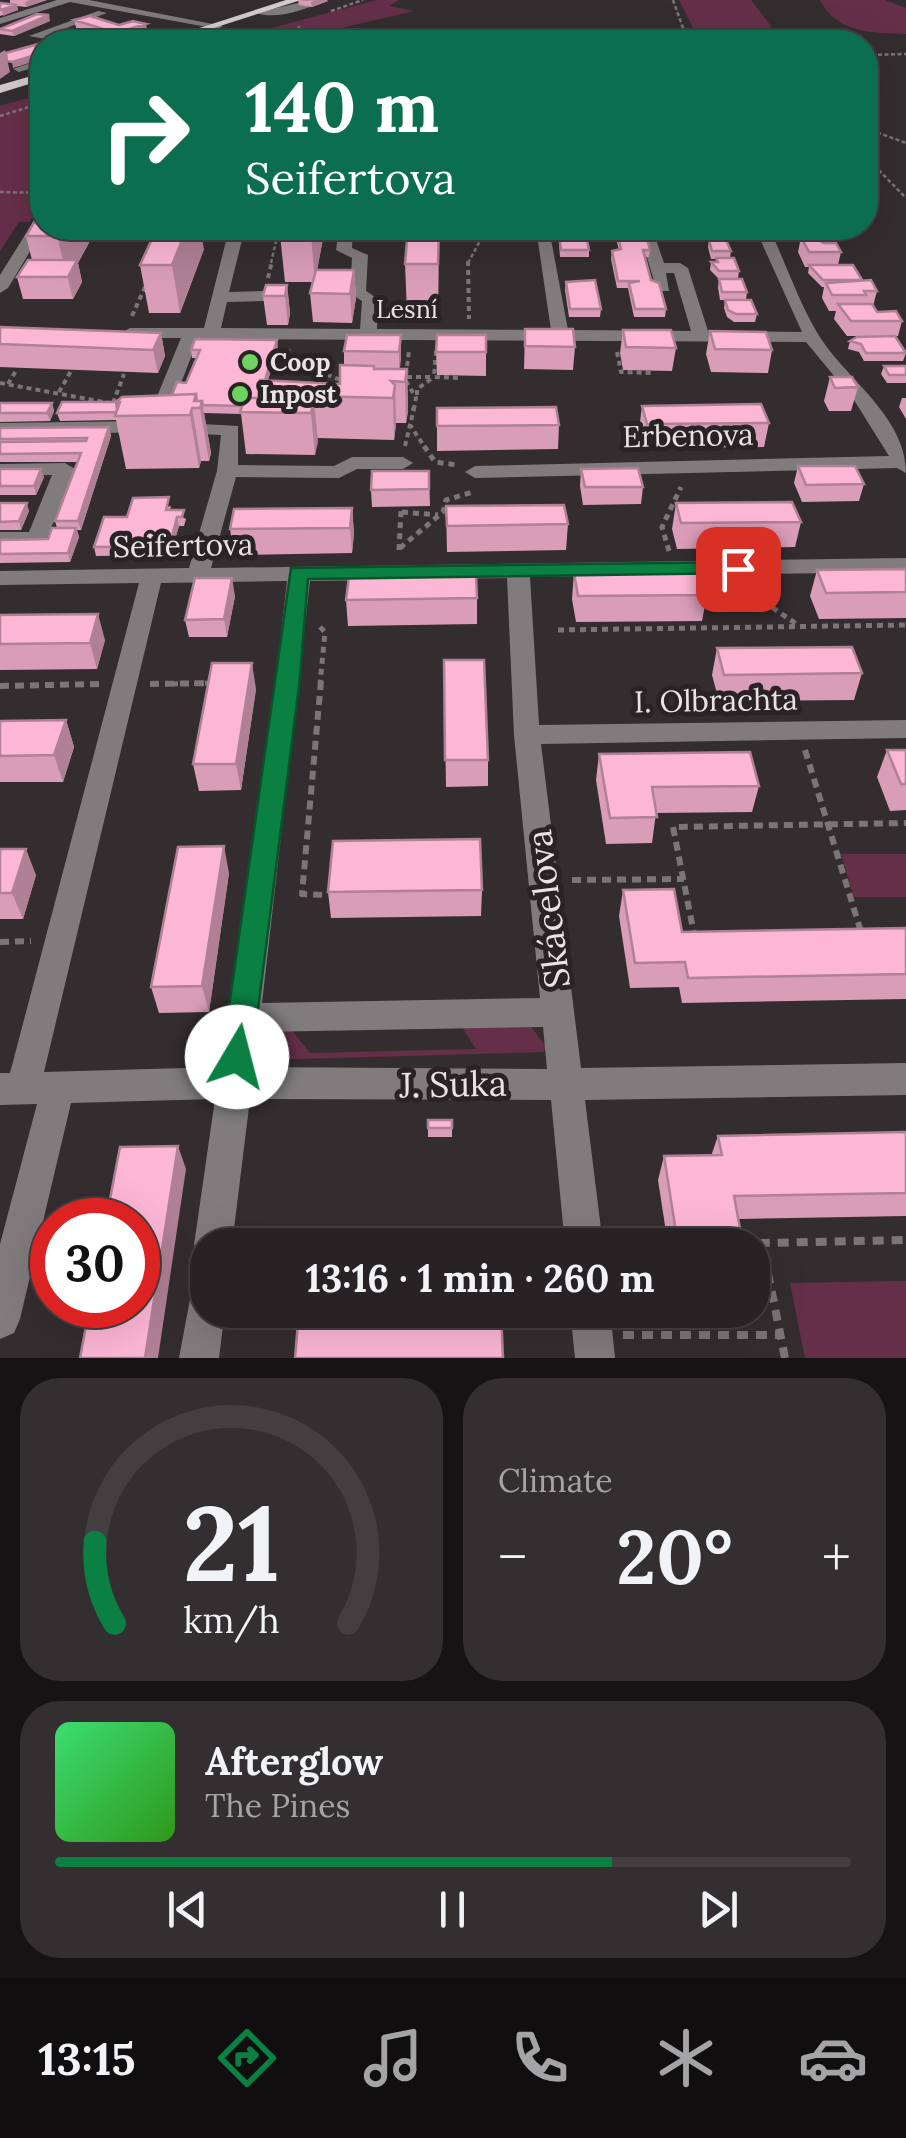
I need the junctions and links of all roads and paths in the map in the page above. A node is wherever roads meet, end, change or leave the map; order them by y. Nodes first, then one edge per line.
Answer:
1 (70, 0) edge
2 (134, 0) edge
3 (296, 0) edge
4 (320, 0) edge
5 (673, 0) edge
6 (111, 13) junction
7 (261, 13) junction
8 (301, 20) dead end
9 (0, 21) edge
10 (218, 26) junction
11 (54, 30) edge
12 (189, 30) edge
13 (205, 30) edge
14 (299, 30) edge
15 (684, 30) edge
16 (906, 54) edge
17 (878, 55) edge
18 (30, 65) edge
19 (20, 68) edge
20 (30, 79) edge
21 (0, 88) edge
22 (30, 107) edge
23 (0, 116) edge
24 (878, 133) edge
25 (906, 143) edge
26 (878, 164) edge
27 (0, 192) edge
28 (30, 193) edge
29 (906, 198) edge
30 (30, 239) edge
31 (234, 240) edge
32 (345, 240) edge
33 (480, 240) edge
34 (544, 240) edge
35 (649, 240) edge
36 (768, 240) edge
37 (657, 268) junction
38 (146, 284) edge
39 (0, 288) edge
40 (663, 288) edge
41 (220, 296) junction
42 (264, 296) edge
43 (116, 333) joint
44 (201, 334) junction
45 (368, 334) junction
46 (469, 334) junction
47 (560, 335) junction
48 (614, 335) junction
49 (701, 336) junction
50 (813, 337) junction
51 (410, 343) dead end
52 (436, 344) edge
53 (289, 347) dead end
54 (16, 369) dead end
55 (71, 371) dead end
56 (652, 373) dead end
57 (124, 374) dead end
58 (434, 377) junction
59 (462, 378) dead end
60 (406, 379) junction
61 (343, 381) junction
62 (359, 381) edge
63 (390, 381) edge
64 (0, 383) edge
65 (8, 384) junction
66 (361, 388) edge
67 (59, 392) junction
68 (339, 394) edge
69 (416, 398) junction
70 (396, 402) edge
71 (112, 403) junction
72 (414, 409) junction
73 (154, 427) junction
74 (0, 428) edge
75 (403, 463) dead end
76 (904, 464) edge
77 (679, 466) junction
78 (0, 470) edge
79 (227, 471) junction
80 (479, 472) junction
81 (438, 516) junction
82 (0, 539) edge
83 (400, 548) junction
84 (906, 565) edge
85 (738, 569) junction
86 (675, 570) junction
87 (299, 573) junction
88 (398, 573) junction
89 (518, 573) junction
90 (198, 574) junction
91 (152, 575) junction
92 (0, 578) edge
93 (316, 624) dead end
94 (906, 625) edge
95 (800, 627) junction
96 (558, 630) dead end
97 (217, 683) edge
98 (124, 684) junction
99 (0, 686) edge
100 (906, 728) edge
101 (800, 730) junction
102 (527, 736) junction
103 (906, 823) edge
104 (826, 824) junction
105 (684, 879) junction
106 (544, 880) junction
107 (325, 895) edge
108 (844, 938) edge
109 (863, 938) junction
110 (877, 938) edge
111 (696, 942) edge
112 (560, 1012) junction
113 (243, 1018) junction
114 (906, 1079) edge
115 (568, 1082) junction
116 (233, 1083) junction
117 (27, 1088) edge
118 (216, 1228) edge
119 (582, 1228) edge
120 (906, 1240) edge
121 (0, 1319) edge
122 (203, 1328) edge
123 (592, 1328) edge
124 (650, 1334) dead end
125 (780, 1335) junction
126 (199, 1358) edge
127 (595, 1358) edge
128 (785, 1358) edge

1 - 6 street
1 - 9 street
2 - 6 street
3 - 7 main road
4 - 7 street
5 - 15 path
6 - 10 street
6 - 11 street
6 - 12 street
7 - 10 main road
8 - 14 path
10 - 13 main road
16 - 17 path
18 - 19 street
20 - 21 main road
22 - 23 path
24 - 25 path
26 - 29 path
27 - 28 path
30 - 39 street
31 - 41 street
32 - 45 street
33 - 46 path
34 - 47 street
35 - 37 street
36 - 50 street, Erbenova
37 - 40 street
37 - 49 street
38 - 43 path
41 - 42 street
41 - 44 street
43 - 44 street, Lesní
44 - 45 street, Lesní
44 - 73 street
45 - 46 street, Lesní
46 - 47 street, Lesní
47 - 48 street, Lesní
48 - 49 street, Lesní
48 - 56 path
49 - 50 street, Lesní
50 - 76 street, Erbenova
51 - 60 path
52 - 58 path
53 - 61 path
54 - 65 path
55 - 67 path
57 - 71 path
58 - 59 path
58 - 60 path
58 - 69 path
60 - 63 path
60 - 69 path
61 - 62 path
61 - 66 path
61 - 68 path
64 - 65 path
65 - 67 path
67 - 71 path
69 - 72 path
70 - 72 path
71 - 73 path
72 - 80 path
73 - 74 street
73 - 79 street
75 - 79 street
76 - 77 street, Erbenova
77 - 80 street, Erbenova
77 - 86 path
78 - 82 street
79 - 90 street
80 - 81 path
81 - 83 path
81 - 83 path
83 - 88 path
84 - 85 street, Seifertova
85 - 86 street, Seifertova
85 - 95 path
86 - 89 street, Seifertova
87 - 88 street, Seifertova
87 - 90 street, Seifertova
87 - 113 street
88 - 89 street, Seifertova
89 - 102 street, Skácelova
90 - 91 street, Seifertova
91 - 92 street, Seifertova
91 - 98 street
93 - 107 path
94 - 95 path
95 - 96 path
97 - 98 path
98 - 99 path
98 - 117 street
100 - 101 street, I. Olbrachta
101 - 102 street, I. Olbrachta
101 - 104 path
102 - 106 street, Skácelova
103 - 104 path
104 - 105 path
104 - 109 path
105 - 106 path
105 - 111 path
106 - 112 street, Skácelova
108 - 109 path
109 - 110 path
112 - 113 street
112 - 115 street, Skácelova
113 - 116 street
114 - 115 street, J. Suka
115 - 116 street, J. Suka
115 - 119 street, Skácelova
116 - 117 street, J. Suka
116 - 118 street
117 - 121 street
120 - 125 path
122 - 126 street
123 - 127 street
124 - 125 path
125 - 128 path

